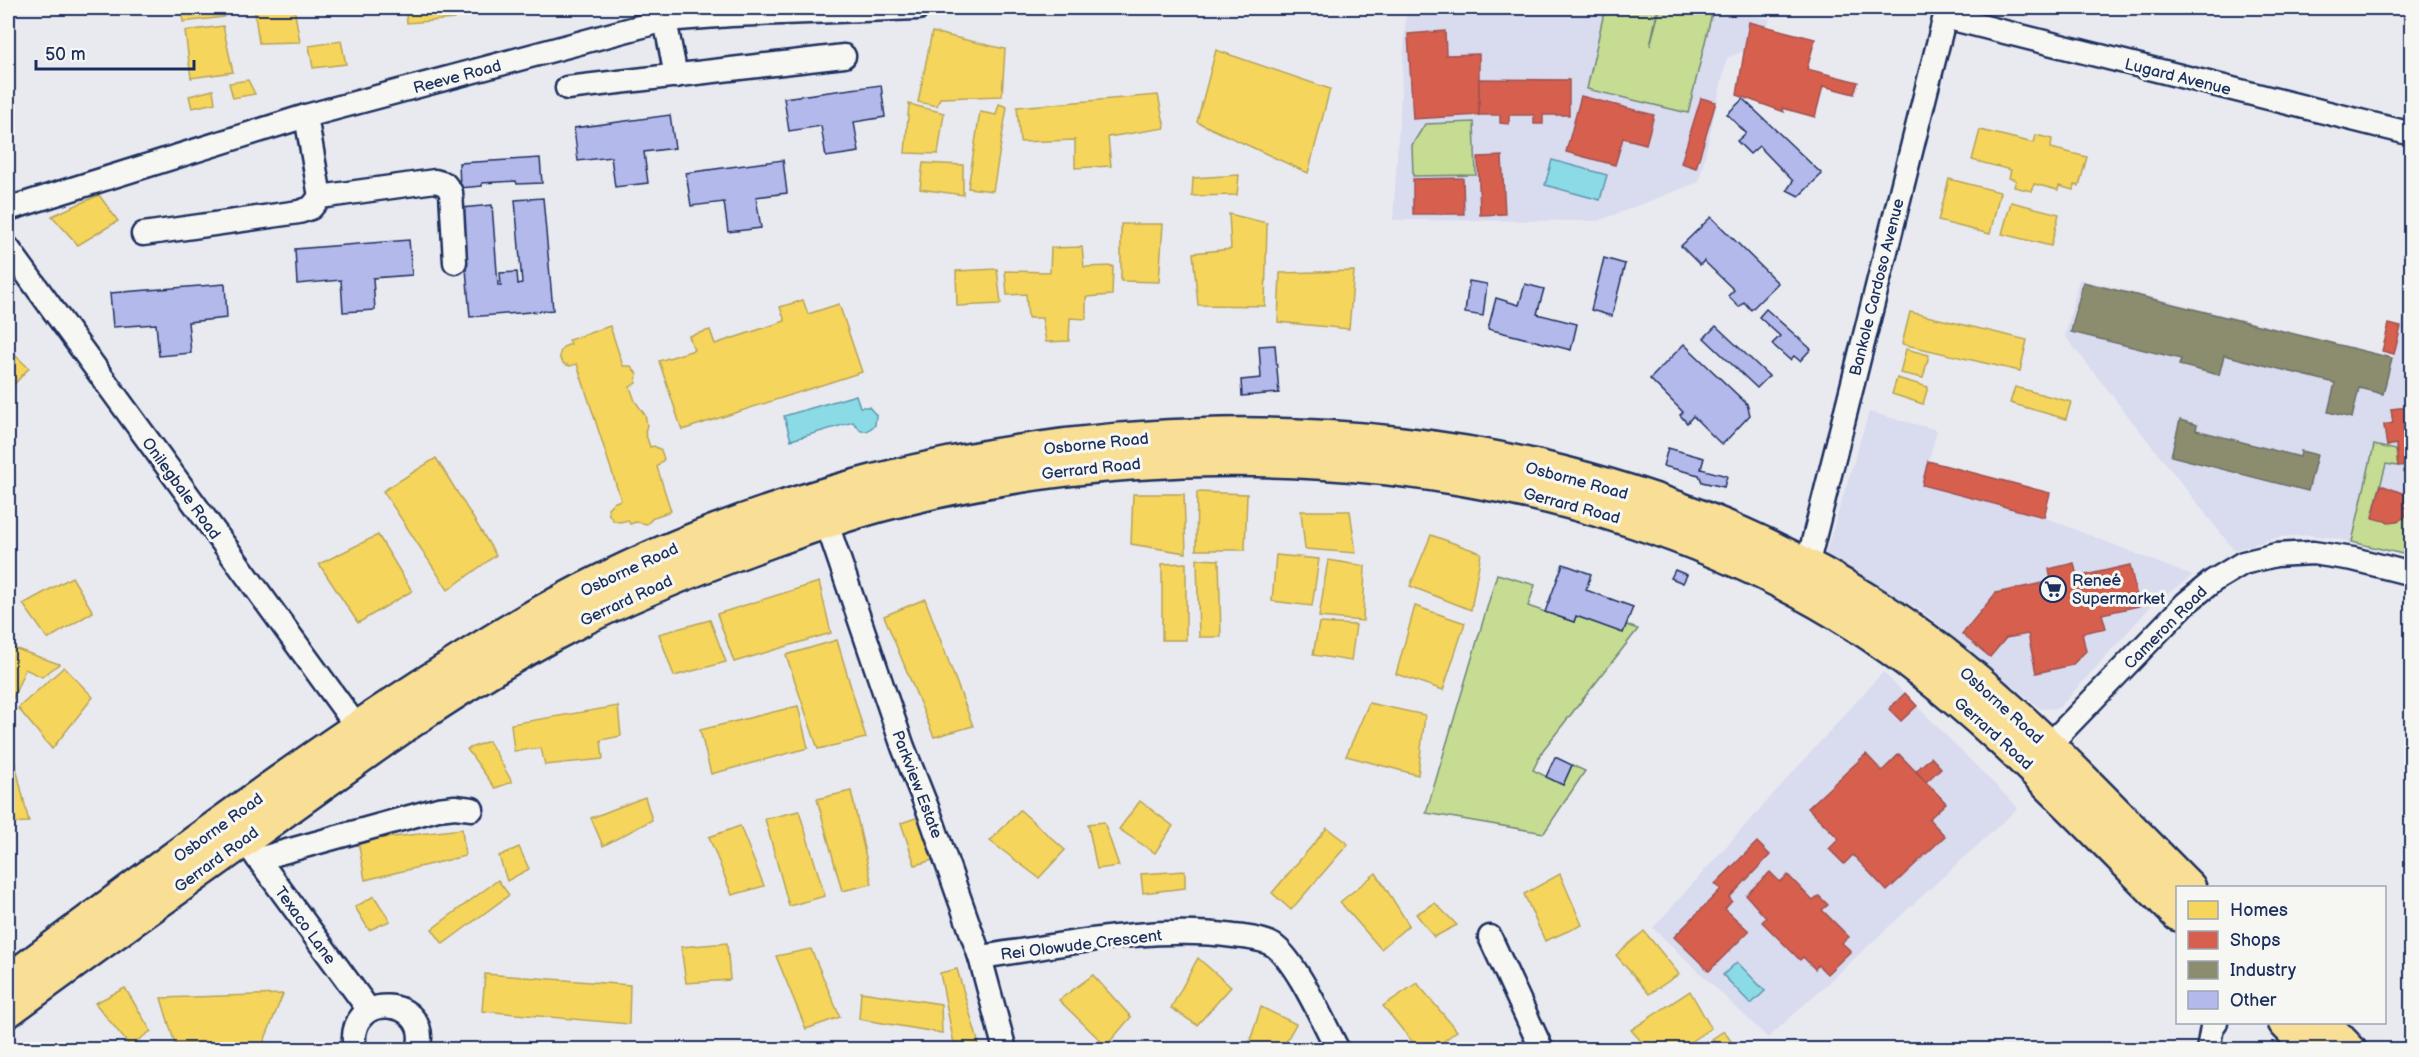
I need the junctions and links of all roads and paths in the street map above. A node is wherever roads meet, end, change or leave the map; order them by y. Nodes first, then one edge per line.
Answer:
1 (918, 8) edge
2 (1946, 12) edge
3 (665, 20) junction
4 (844, 56) dead end
5 (676, 76) junction
6 (567, 88) dead end
7 (306, 116) junction
8 (2412, 134) edge
9 (320, 197) junction
10 (8, 209) edge
11 (143, 234) dead end
12 (8, 248) edge
13 (455, 262) dead end
14 (826, 521) junction
15 (1807, 566) junction
16 (2412, 574) edge
17 (357, 727) junction
18 (2048, 746) junction
19 (472, 809) dead end
20 (251, 849) junction
21 (2186, 886) edge
22 (2176, 912) edge
23 (1490, 937) dead end
24 (980, 957) junction
25 (8, 982) edge
26 (8, 1010) edge
27 (369, 1011) junction
28 (2215, 1024) edge
29 (2286, 1024) edge
30 (2323, 1024) edge
31 (355, 1050) edge
32 (418, 1050) edge
33 (1005, 1050) edge
34 (1338, 1050) edge
35 (1542, 1050) edge
36 (2208, 1050) edge
37 (2312, 1050) edge
38 (2349, 1050) edge

1 - 3 street, Reeve Road
2 - 8 street, Lugard Avenue
2 - 15 street, Bankole Cardoso Avenue
3 - 5 street
3 - 7 street, Reeve Road
4 - 5 street
5 - 6 street
7 - 9 street
7 - 10 street, Reeve Road
9 - 11 street
9 - 13 street
12 - 17 street, Onilegbale Road
14 - 20 main road, Gerrard Road
14 - 22 main road, Gerrard Road
14 - 24 street, Parkview Estate
15 - 17 main road, Osborne Road
15 - 18 main road, Osborne Road
16 - 18 street, Cameron Road
17 - 25 main road, Osborne Road
18 - 21 main road, Osborne Road
19 - 20 street
20 - 26 main road, Gerrard Road
20 - 27 street, Texaco Lane
23 - 35 street
24 - 33 street, Parkview Estate
24 - 34 street, Rei Olowude Crescent
27 - 31 street
27 - 32 street
28 - 36 street
29 - 37 main road
30 - 38 main road

